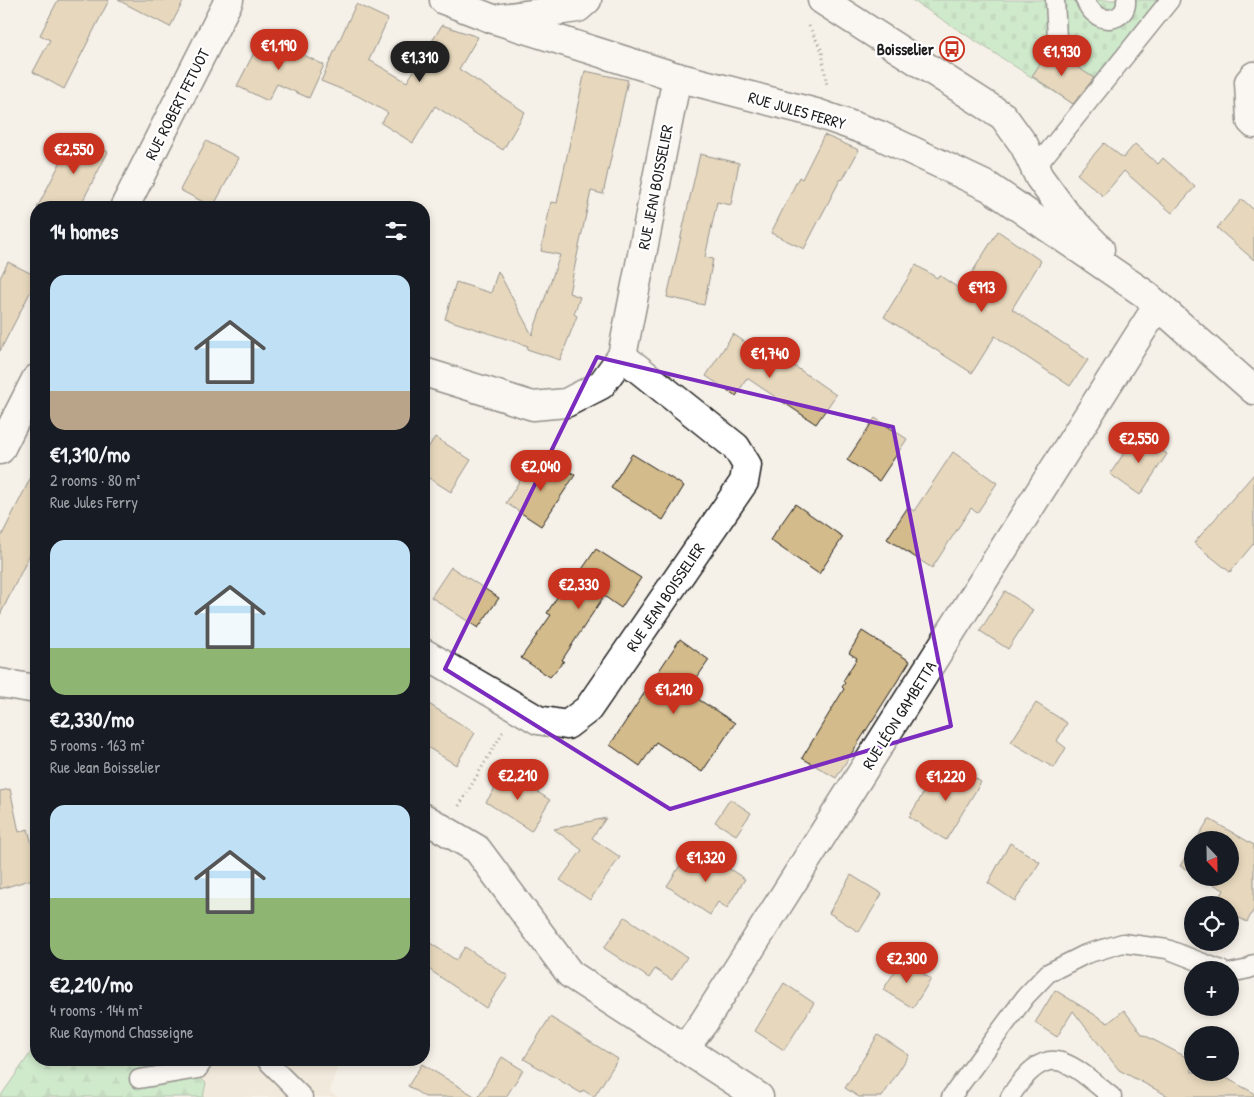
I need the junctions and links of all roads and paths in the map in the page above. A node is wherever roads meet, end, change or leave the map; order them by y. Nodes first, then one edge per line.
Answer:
1 (230, 0) edge
2 (444, 0) edge
3 (822, 0) edge
4 (1085, 0) edge
5 (1126, 0) edge
6 (1170, 0) edge
7 (1060, 1) edge
8 (582, 4) edge
9 (493, 19) junction
10 (807, 24) dead end
11 (1057, 38) dead end
12 (597, 52) junction
13 (1254, 76) edge
14 (677, 77) junction
15 (828, 87) dead end
16 (1254, 124) edge
17 (1030, 157) junction
18 (989, 187) junction
19 (128, 201) edge
20 (1151, 300) junction
21 (622, 356) junction
22 (430, 374) edge
23 (1254, 390) edge
24 (30, 391) edge
25 (0, 450) edge
26 (430, 657) edge
27 (0, 683) edge
28 (30, 688) edge
29 (517, 708) junction
30 (434, 824) edge
31 (1198, 961) edge
32 (1254, 964) edge
33 (1239, 971) edge
34 (684, 1048) junction
35 (200, 1066) edge
36 (272, 1066) edge
37 (139, 1079) dead end
38 (303, 1097) edge
39 (759, 1097) edge
40 (951, 1097) edge
41 (1010, 1097) edge
42 (1112, 1097) edge

1 - 19 street, RUE ROBERT FETUOT
2 - 9 street, RUE JULES FERRY
3 - 17 street, RUE JULES FERRY
4 - 5 lane
6 - 17 lane
7 - 11 lane
8 - 9 street, RUE JULES FERRY
8 - 12 street, RUE JULES FERRY
9 - 12 street, RUE JULES FERRY
10 - 15 path
12 - 14 street, RUE JULES FERRY
13 - 16 street
14 - 18 street, RUE JULES FERRY
14 - 21 street, RUE JEAN BOISSELIER
17 - 18 street
17 - 20 street, RUE JULES FERRY
18 - 20 street, RUE JULES FERRY
20 - 23 street, RUE JULES FERRY
20 - 34 street, RUE LÉON GAMBETTA
21 - 22 street, RUE JEAN BOISSELIER
21 - 29 street, RUE JEAN BOISSELIER
24 - 25 street
26 - 29 street, RUE JEAN BOISSELIER
27 - 28 street
29 - 30 path
30 - 34 street
31 - 40 lane
32 - 33 lane
34 - 39 street
35 - 37 lane
36 - 38 lane
41 - 42 lane

